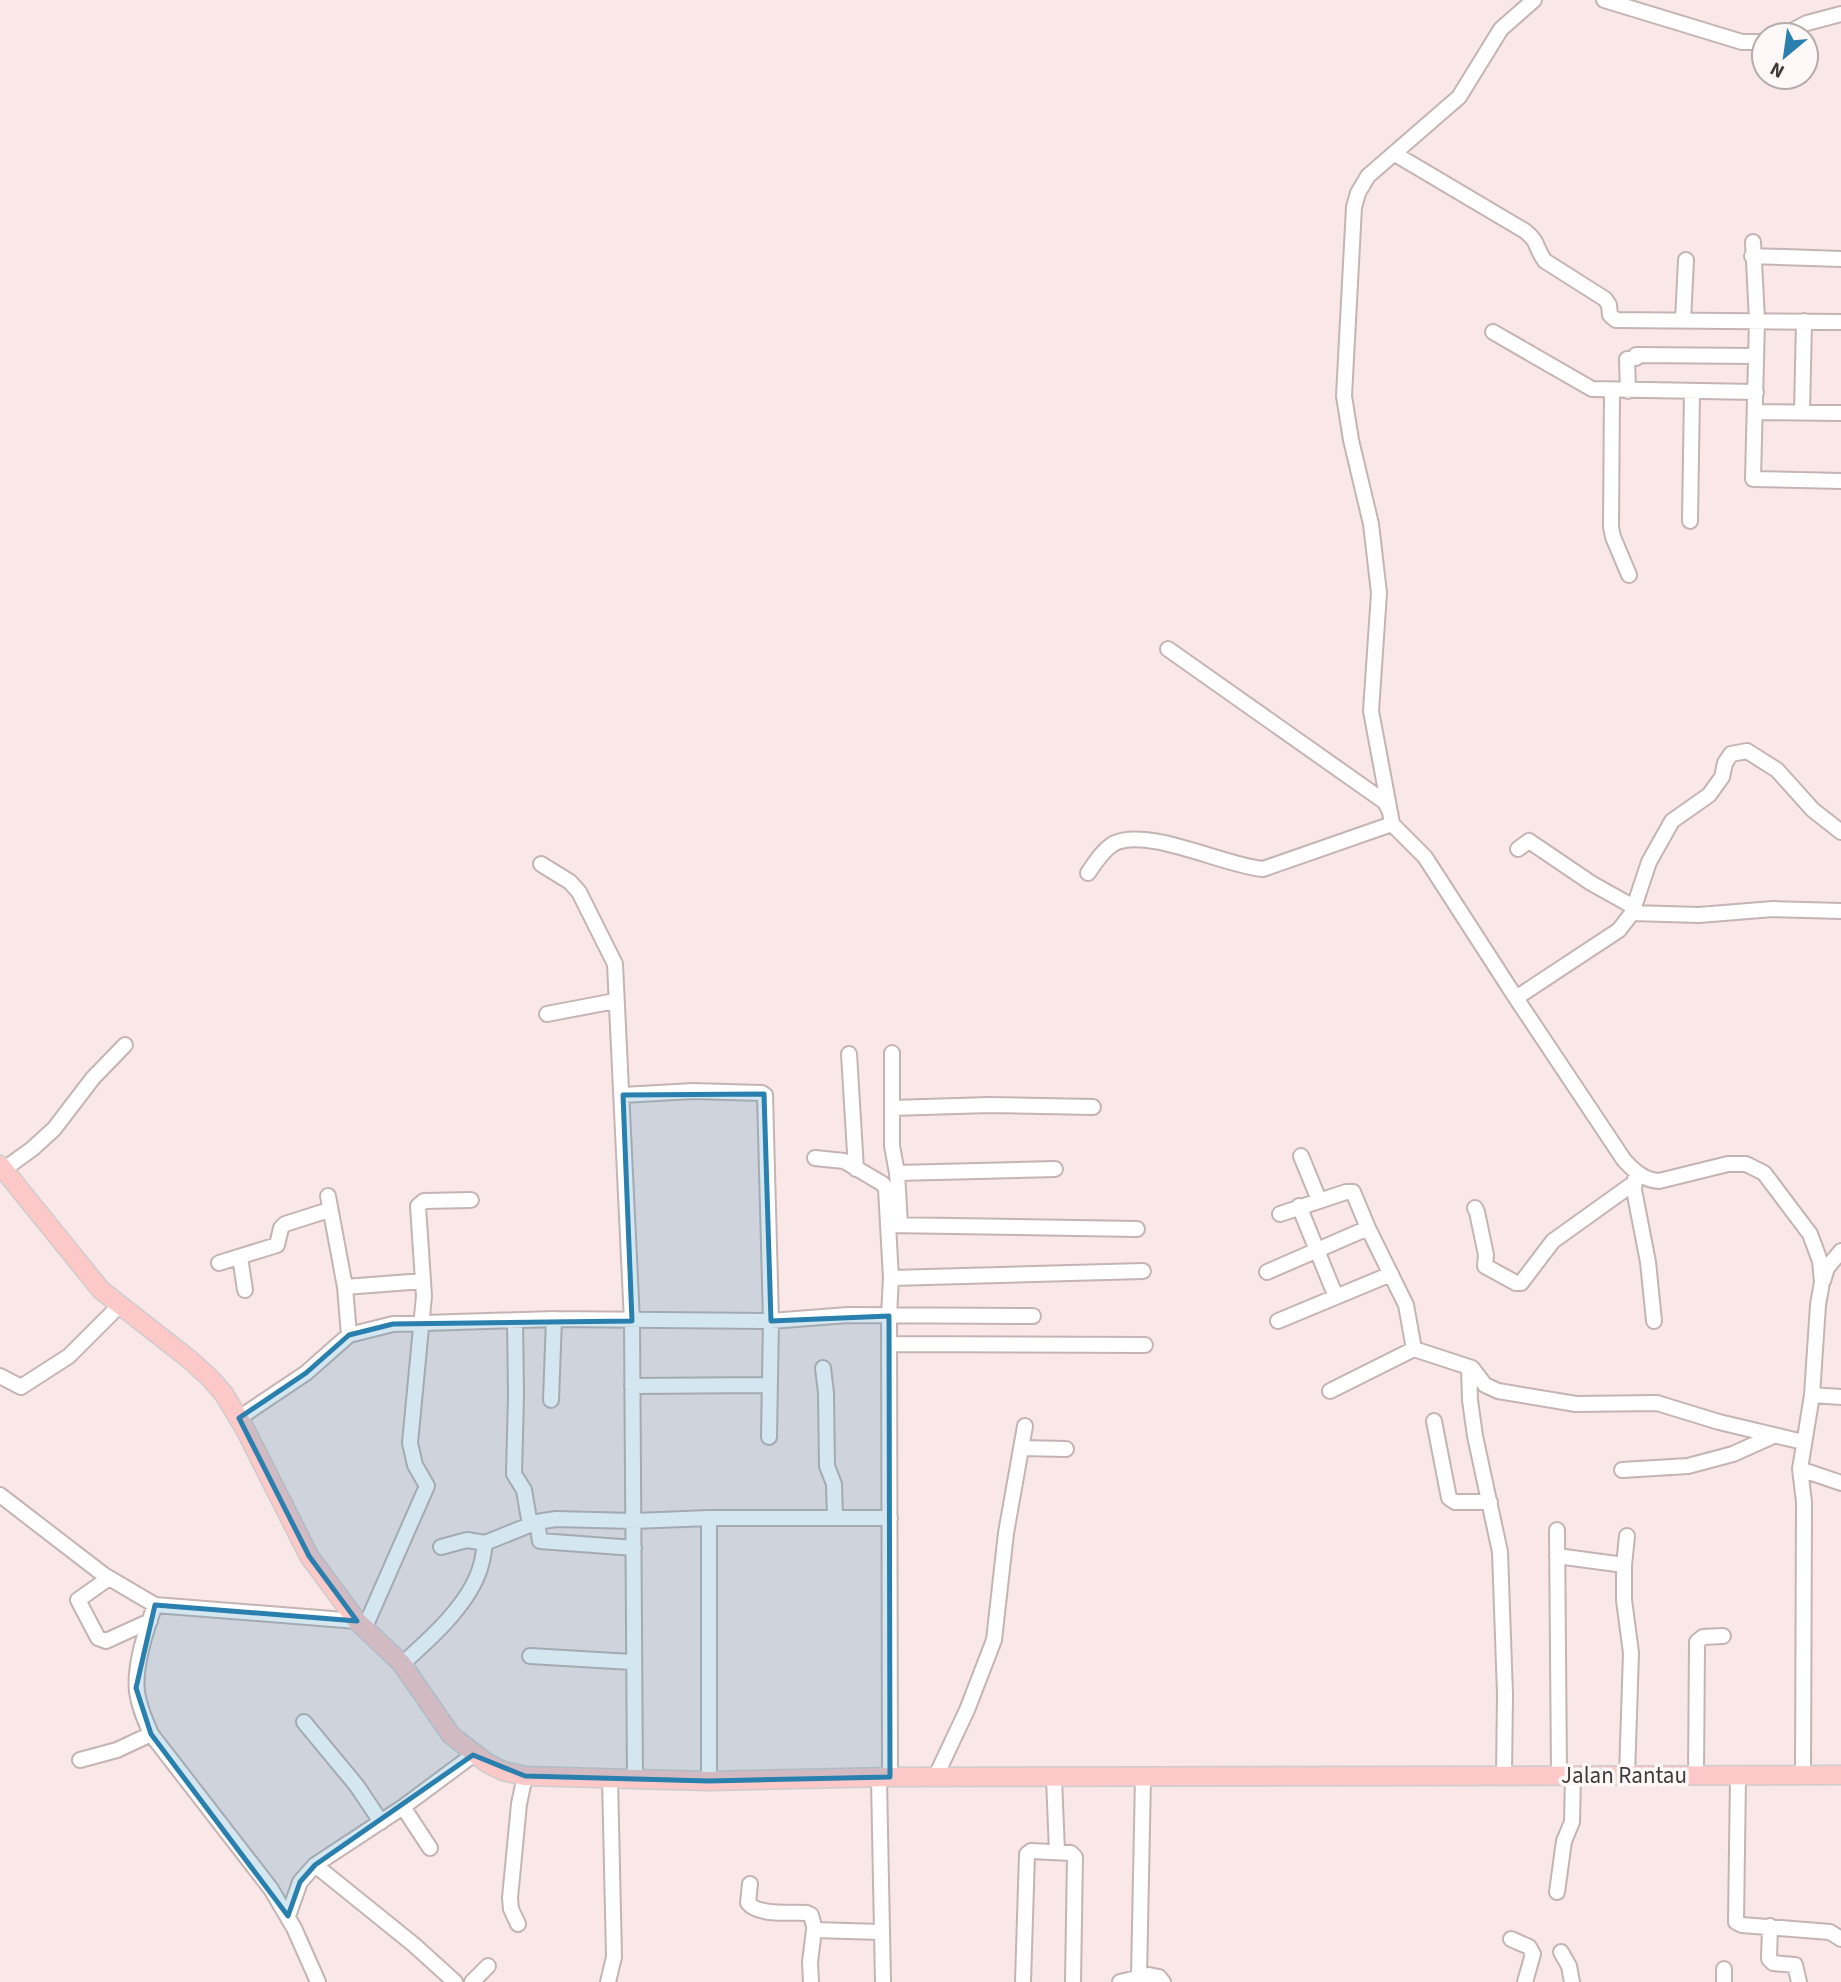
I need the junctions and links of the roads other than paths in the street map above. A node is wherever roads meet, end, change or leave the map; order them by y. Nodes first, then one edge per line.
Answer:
1 (1534, 0) edge
2 (1604, 0) edge
3 (1840, 14) edge
4 (1814, 21) edge
5 (1841, 31) edge
6 (1750, 42) edge
7 (1395, 154) junction
8 (1841, 259) edge
9 (1686, 260) dead end
10 (1757, 320) junction
11 (1683, 321) junction
12 (1804, 321) junction
13 (1841, 322) edge
14 (1493, 331) dead end
15 (1756, 356) junction
16 (1612, 391) junction
17 (1628, 391) junction
18 (1692, 392) junction
19 (1756, 392) junction
20 (1755, 412) junction
21 (1802, 413) junction
22 (1841, 413) edge
23 (1841, 481) edge
24 (1690, 521) dead end
25 (1629, 575) dead end
26 (1168, 649) dead end
27 (1391, 818) junction
28 (1841, 832) edge
29 (1518, 849) dead end
30 (541, 864) dead end
31 (1088, 873) dead end
32 (1632, 909) junction
33 (1841, 911) edge
34 (1516, 998) junction
35 (615, 1001) junction
36 (547, 1013) dead end
37 (125, 1045) dead end
38 (892, 1053) dead end
39 (849, 1054) dead end
40 (623, 1095) junction
41 (1093, 1107) dead end
42 (892, 1108) junction
43 (1301, 1156) dead end
44 (815, 1158) dead end
45 (1, 1168) edge
46 (856, 1169) junction
47 (1055, 1169) dead end
48 (897, 1173) junction
49 (1639, 1180) junction
50 (471, 1200) dead end
51 (1319, 1200) junction
52 (1300, 1206) junction
53 (1475, 1208) dead end
54 (1280, 1214) dead end
55 (894, 1225) junction
56 (1368, 1228) junction
57 (1137, 1229) dead end
58 (1318, 1250) junction
59 (1841, 1251) edge
60 (240, 1257) junction
61 (219, 1263) dead end
62 (1143, 1271) dead end
63 (1267, 1272) dead end
64 (1391, 1274) junction
65 (891, 1278) junction
66 (423, 1281) junction
67 (1822, 1282) junction
68 (345, 1287) junction
69 (245, 1290) dead end
70 (1336, 1297) junction
71 (119, 1306) junction
72 (889, 1316) junction
73 (1033, 1316) dead end
74 (554, 1319) junction
75 (514, 1320) junction
76 (632, 1321) junction
77 (771, 1321) junction
78 (1278, 1321) dead end
79 (1654, 1321) dead end
80 (423, 1322) junction
81 (349, 1335) junction
82 (890, 1343) junction
83 (1145, 1345) dead end
84 (1413, 1349) junction
85 (1469, 1367) junction
86 (823, 1368) dead end
87 (0, 1376) edge
88 (770, 1385) junction
89 (637, 1386) junction
90 (1330, 1391) dead end
91 (1812, 1395) junction
92 (1841, 1397) edge
93 (551, 1400) dead end
94 (239, 1418) junction
95 (1434, 1422) dead end
96 (1025, 1426) dead end
97 (1773, 1436) junction
98 (769, 1437) dead end
99 (1803, 1442) junction
100 (1021, 1448) junction
101 (1066, 1449) dead end
102 (1800, 1469) junction
103 (1622, 1470) dead end
104 (434, 1471) dead end
105 (1841, 1483) edge
106 (427, 1486) junction
107 (0, 1495) edge
108 (1490, 1502) junction
109 (835, 1517) junction
110 (709, 1518) junction
111 (890, 1518) junction
112 (635, 1521) junction
113 (533, 1524) junction
114 (1557, 1530) dead end
115 (1627, 1536) dead end
116 (485, 1544) junction
117 (441, 1546) dead end
118 (634, 1548) junction
119 (1557, 1556) junction
120 (1624, 1565) junction
121 (109, 1578) junction
122 (155, 1605) junction
123 (150, 1621) junction
124 (361, 1624) junction
125 (1723, 1636) dead end
126 (530, 1656) dead end
127 (632, 1662) junction
128 (402, 1664) junction
129 (304, 1722) dead end
130 (151, 1734) junction
131 (474, 1755) junction
132 (80, 1760) dead end
133 (1504, 1775) junction
134 (1566, 1775) junction
135 (1627, 1775) junction
136 (1696, 1775) junction
137 (1803, 1775) junction
138 (1841, 1775) edge
139 (524, 1776) junction
140 (1738, 1776) junction
141 (1055, 1777) junction
142 (1143, 1777) junction
143 (610, 1778) junction
144 (885, 1778) junction
145 (935, 1778) junction
146 (635, 1779) junction
147 (709, 1781) junction
148 (403, 1807) junction
149 (382, 1822) junction
150 (430, 1847) dead end
151 (1057, 1852) junction
152 (315, 1865) junction
153 (750, 1884) dead end
154 (1557, 1892) dead end
155 (288, 1916) junction
156 (518, 1924) dead end
157 (1770, 1926) junction
158 (815, 1930) junction
159 (881, 1932) junction
160 (1511, 1939) dead end
161 (1841, 1939) edge
162 (1561, 1952) dead end
163 (488, 1966) dead end
164 (1139, 1977) junction
165 (318, 1982) edge
166 (455, 1982) edge
167 (472, 1982) edge
168 (608, 1982) edge
169 (811, 1982) edge
170 (883, 1982) edge
171 (1023, 1982) edge
172 (1073, 1982) edge
173 (1121, 1982) edge
174 (1163, 1982) edge
175 (1525, 1982) edge
176 (1572, 1982) edge
177 (1798, 1982) edge

1 - 7 street
2 - 6 street
3 - 4 street
3 - 5 street
7 - 11 street
7 - 27 street
8 - 10 street
9 - 11 street
10 - 11 street
10 - 12 street
10 - 15 street
12 - 13 street
12 - 21 street
14 - 16 street
15 - 17 street
15 - 19 street
16 - 17 street
16 - 25 street
17 - 18 street
18 - 19 street
18 - 24 street
19 - 20 street
20 - 21 street
20 - 23 street
21 - 22 street
26 - 27 street
27 - 31 street
27 - 34 street
28 - 32 street
29 - 32 street
30 - 35 street
32 - 33 street
32 - 34 street
34 - 49 street
35 - 36 street
35 - 40 street
37 - 45 street
38 - 42 street
39 - 46 street
40 - 76 street
40 - 77 street
41 - 42 street
42 - 48 street
43 - 51 street
44 - 46 street
45 - 71 main road, Jalan Rantau
46 - 55 street
47 - 48 street
48 - 55 street
49 - 53 street
49 - 67 street
49 - 79 street
50 - 66 street
51 - 52 street
51 - 56 street
52 - 54 street
52 - 58 street
55 - 57 street
55 - 65 street
56 - 58 street
56 - 64 street
58 - 63 street
58 - 70 street
59 - 67 street
60 - 61 street
60 - 68 street
60 - 69 street
62 - 65 street
64 - 70 street
64 - 84 street
65 - 72 street
66 - 68 street
66 - 80 street
67 - 91 street
68 - 81 street
70 - 78 street
71 - 87 street
71 - 94 main road, Jalan Rantau
72 - 73 street
72 - 77 street
72 - 82 street
74 - 75 street
74 - 76 street
74 - 93 street
75 - 80 street
75 - 113 street
76 - 77 street
76 - 89 street
77 - 88 street
80 - 81 street
80 - 106 street
81 - 94 street
82 - 83 street
82 - 111 street
84 - 85 street
84 - 90 street
85 - 97 street
85 - 108 street
86 - 109 street
88 - 89 street
88 - 98 street
89 - 112 street
91 - 92 street
91 - 99 street
94 - 124 main road, Jalan Rantau
95 - 108 street
96 - 100 street
97 - 99 street
97 - 103 street
99 - 102 street
100 - 101 street
100 - 145 street
102 - 105 street
102 - 137 street
104 - 106 street
106 - 124 street
107 - 121 street
108 - 133 street
109 - 110 street
109 - 111 street
110 - 112 street
110 - 147 street
111 - 144 street
112 - 113 street
112 - 118 street
113 - 116 street
113 - 118 street
114 - 119 street
115 - 120 street
116 - 117 street
116 - 128 street
118 - 127 street
119 - 120 street
119 - 134 street
120 - 135 street
121 - 122 street
121 - 123 street
122 - 123 street
122 - 124 street
123 - 130 street
124 - 128 main road, Jalan Rantau
125 - 136 street
126 - 127 street
127 - 146 street
128 - 131 main road, Jalan Rantau
129 - 149 street
130 - 132 street
130 - 155 street
131 - 139 main road, Jalan Rantau
131 - 148 street
133 - 134 main road, Jalan Rantau
133 - 142 main road, Jalan Rantau
134 - 135 main road, Jalan Rantau
134 - 154 street
135 - 136 main road, Jalan Rantau
136 - 140 main road, Jalan Rantau
137 - 138 main road, Jalan Rantau
137 - 140 main road, Jalan Rantau
139 - 143 main road, Jalan Rantau
139 - 156 street
140 - 157 street
141 - 142 main road, Jalan Rantau
141 - 145 main road, Jalan Rantau
141 - 151 street
142 - 164 street
143 - 146 main road, Jalan Rantau
143 - 168 street
144 - 145 main road, Jalan Rantau
144 - 147 main road, Jalan Rantau
144 - 159 street
146 - 147 main road, Jalan Rantau
148 - 149 street
148 - 150 street
149 - 152 street
151 - 171 street
151 - 172 street
152 - 155 street
152 - 166 street
153 - 158 street
155 - 165 street
157 - 161 street
157 - 177 street
158 - 159 street
158 - 169 street
159 - 170 street
160 - 175 street
162 - 176 street
163 - 167 street
164 - 173 street
164 - 174 street

